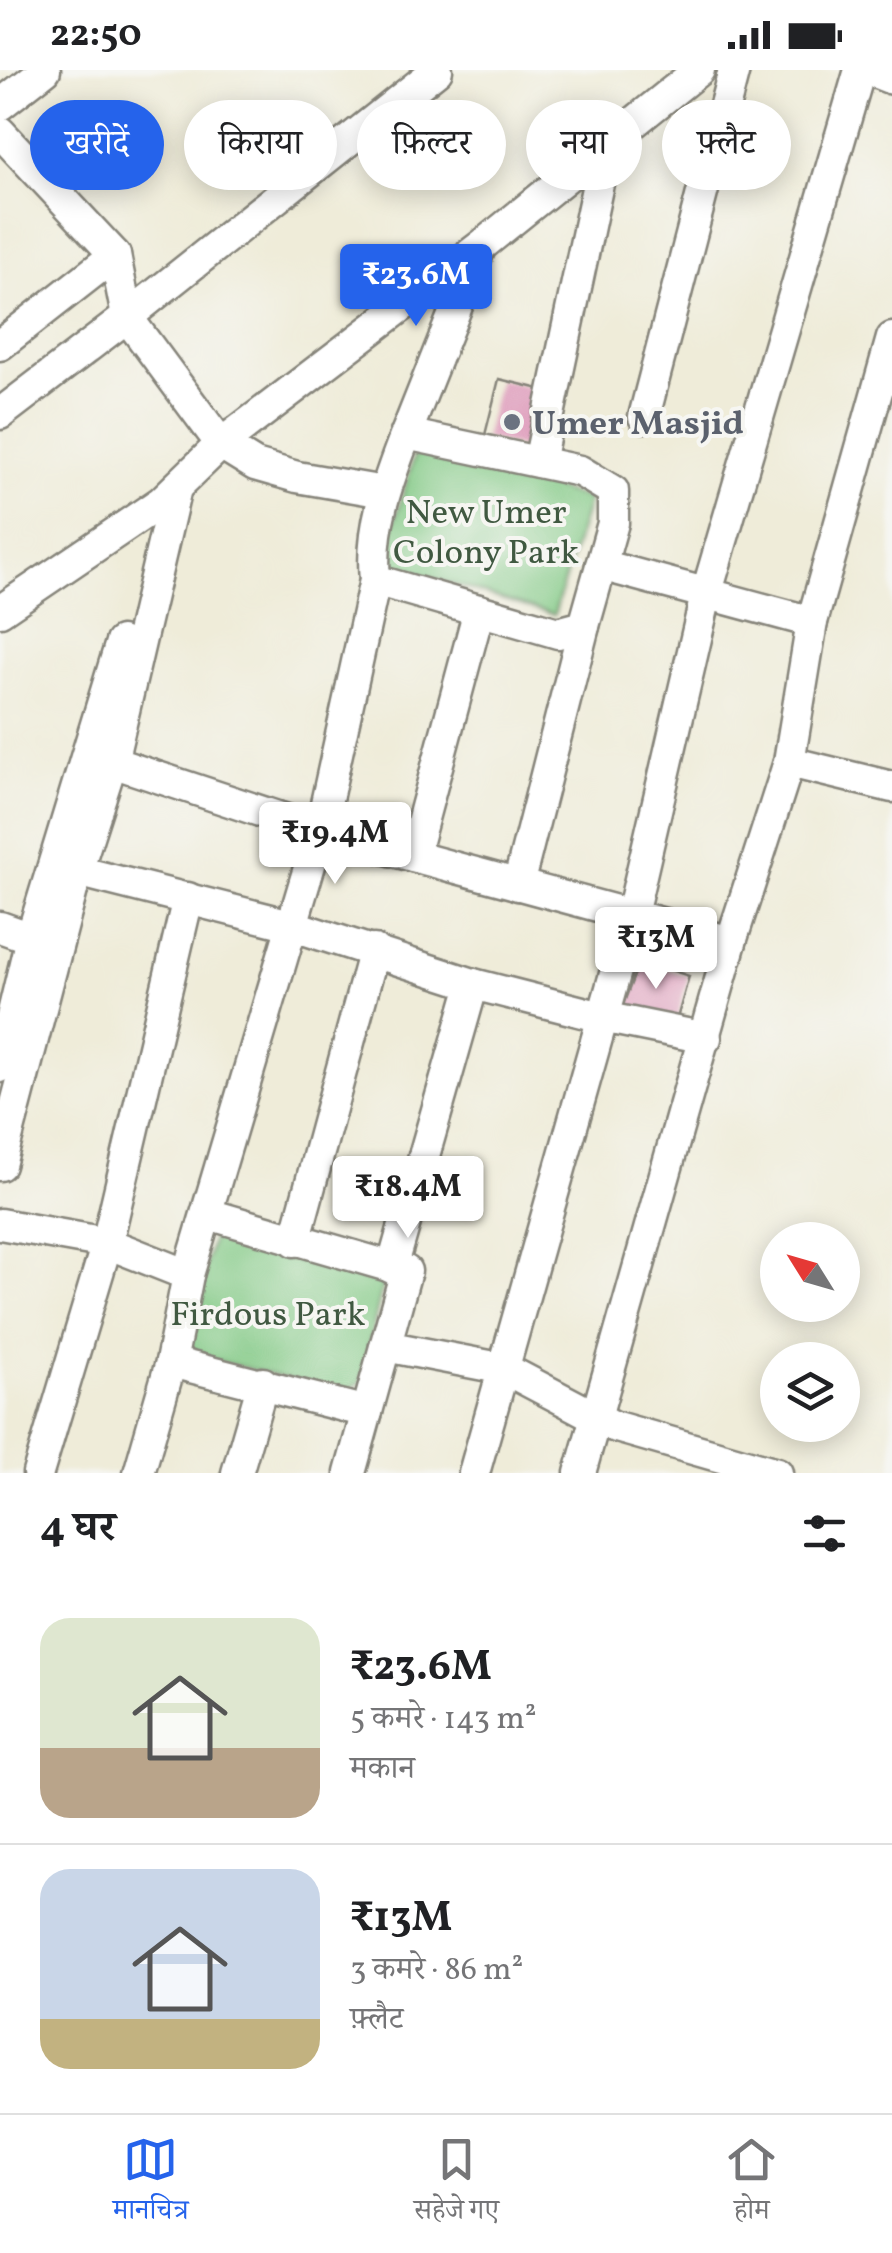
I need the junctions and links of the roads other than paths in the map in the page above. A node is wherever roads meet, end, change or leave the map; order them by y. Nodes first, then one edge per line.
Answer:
1 (44, 70) edge
2 (437, 70) edge
3 (699, 70) edge
4 (734, 70) edge
5 (860, 70) edge
6 (868, 70) edge
7 (892, 79) edge
8 (0, 105) edge
9 (642, 114) edge
10 (0, 132) edge
11 (548, 190) edge
12 (597, 190) edge
13 (481, 246) junction
14 (115, 254) junction
15 (128, 317) junction
16 (892, 338) edge
17 (0, 345) edge
18 (886, 387) edge
19 (0, 414) edge
20 (644, 417) dead end
21 (406, 434) junction
22 (221, 444) junction
23 (539, 462) junction
24 (384, 492) junction
25 (168, 495) junction
26 (601, 565) junction
27 (375, 580) junction
28 (706, 595) junction
29 (478, 610) junction
30 (0, 611) edge
31 (812, 622) junction
32 (584, 626) junction
33 (100, 758) junction
34 (789, 762) junction
35 (892, 787) edge
36 (320, 832) junction
37 (414, 856) junction
38 (78, 870) junction
39 (518, 886) junction
40 (188, 898) junction
41 (632, 914) junction
42 (291, 925) junction
43 (0, 927) edge
44 (31, 938) junction
45 (731, 942) junction
46 (374, 950) junction
47 (473, 984) junction
48 (602, 1017) junction
49 (706, 1038) junction
50 (0, 1067) edge
51 (0, 1165) edge
52 (208, 1214) junction
53 (0, 1224) edge
54 (295, 1242) junction
55 (107, 1243) junction
56 (392, 1268) junction
57 (188, 1275) junction
58 (385, 1346) junction
59 (171, 1362) junction
60 (505, 1370) junction
61 (263, 1384) junction
62 (367, 1412) junction
63 (604, 1421) junction
64 (38, 1473) edge
65 (139, 1473) edge
66 (238, 1473) edge
67 (350, 1473) edge
68 (474, 1473) edge
69 (580, 1473) edge
70 (600, 1473) edge
71 (778, 1473) edge

1 - 8 street
2 - 15 street
3 - 9 street
4 - 20 street
5 - 28 street
6 - 7 street
10 - 14 street
11 - 13 street
12 - 23 street
13 - 21 street
13 - 22 street
14 - 15 street
14 - 17 street
15 - 19 street
15 - 22 street
16 - 18 street
18 - 31 street
21 - 23 street
21 - 24 street
22 - 24 street
22 - 25 street
23 - 26 street
24 - 27 street
25 - 30 street
25 - 33 street
26 - 28 street
26 - 32 street
27 - 29 street
27 - 36 street
28 - 31 street
28 - 41 street
29 - 32 street
29 - 37 street
31 - 34 street
32 - 39 street
33 - 36 street
33 - 38 street
33 - 44 street
34 - 35 street
34 - 45 street
36 - 37 street
36 - 42 street
37 - 39 street
38 - 40 street
38 - 51 street
39 - 41 street
40 - 42 street
40 - 55 street
41 - 45 street
41 - 48 street
42 - 46 street
42 - 52 street
43 - 44 street
44 - 50 street
45 - 49 street
46 - 47 street
46 - 54 street
47 - 48 street
47 - 56 street
48 - 49 street
48 - 60 street
49 - 63 street
52 - 54 street
52 - 57 street
53 - 55 street
54 - 56 street
55 - 57 street
55 - 64 street
56 - 58 street
57 - 59 street
58 - 60 street
58 - 62 street
59 - 61 street
59 - 65 street
60 - 63 street
60 - 68 street
61 - 62 street
61 - 66 street
62 - 67 street
63 - 69 street
63 - 70 street
63 - 71 street

